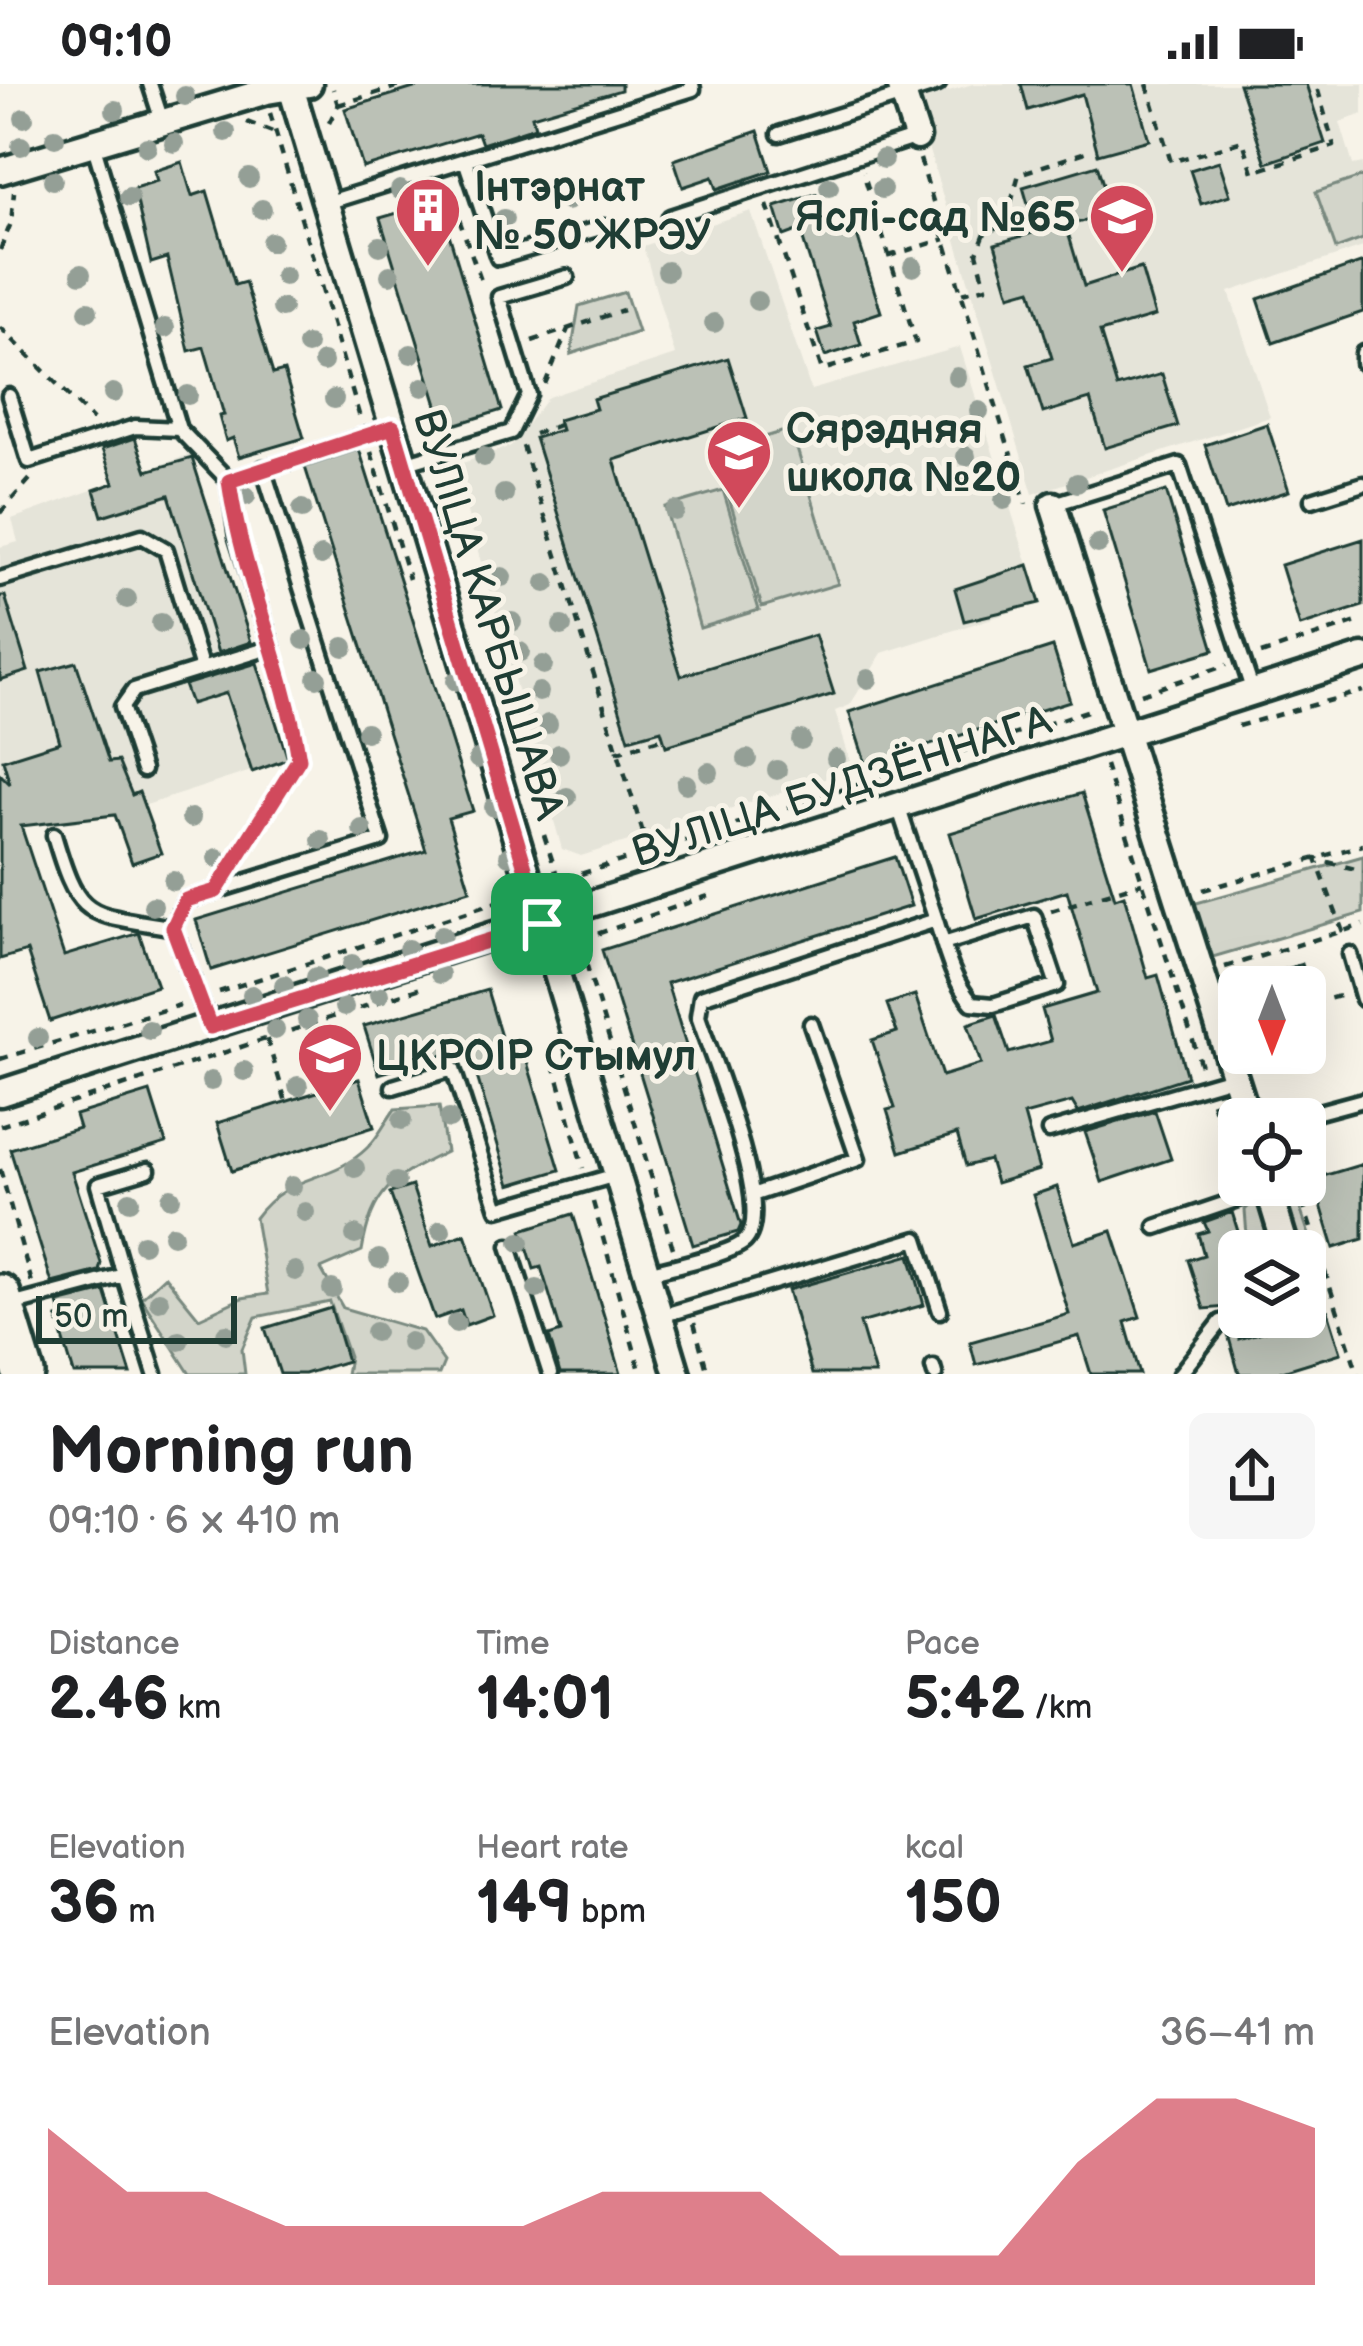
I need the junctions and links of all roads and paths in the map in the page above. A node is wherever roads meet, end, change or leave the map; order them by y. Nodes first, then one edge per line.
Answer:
1 (150, 84) edge
2 (406, 84) edge
3 (692, 84) edge
4 (938, 84) edge
5 (1147, 84) edge
6 (1316, 84) edge
7 (289, 87) edge
8 (902, 89) edge
9 (338, 105) dead end
10 (162, 121) junction
11 (779, 134) dead end
12 (915, 138) junction
13 (93, 142) junction
14 (1089, 151) dead end
15 (857, 155) junction
16 (465, 160) junction
17 (9, 168) edge
18 (760, 186) junction
19 (430, 190) dead end
20 (326, 203) junction
21 (670, 217) dead end
22 (604, 227) dead end
23 (945, 239) junction
24 (0, 250) edge
25 (889, 256) junction
26 (567, 277) dead end
27 (962, 293) junction
28 (499, 297) junction
29 (623, 310) dead end
30 (0, 327) edge
31 (568, 328) junction
32 (514, 347) junction
33 (1363, 353) edge
34 (1363, 363) edge
35 (529, 395) junction
36 (9, 396) dead end
37 (560, 425) dead end
38 (393, 427) junction
39 (178, 429) junction
40 (364, 433) junction
41 (108, 435) junction
42 (29, 460) junction
43 (404, 464) junction
44 (263, 468) junction
45 (229, 481) junction
46 (1363, 484) edge
47 (1312, 500) dead end
48 (1027, 505) dead end
49 (1053, 505) joint
50 (0, 513) edge
51 (0, 579) edge
52 (412, 588) dead end
53 (1363, 620) edge
54 (272, 646) junction
55 (1363, 657) edge
56 (1243, 660) junction
57 (202, 669) junction
58 (1363, 691) edge
59 (1254, 694) junction
60 (1118, 702) junction
61 (1225, 730) dead end
62 (1127, 732) junction
63 (664, 738) dead end
64 (616, 752) junction
65 (1105, 765) dead end
66 (142, 770) dead end
67 (899, 808) junction
68 (54, 835) dead end
69 (1363, 845) edge
70 (649, 852) junction
71 (1316, 859) junction
72 (1363, 871) edge
73 (500, 876) dead end
74 (1199, 878) dead end
75 (559, 881) dead end
76 (1142, 883) junction
77 (216, 891) junction
78 (1102, 895) dead end
79 (1092, 898) dead end
80 (1034, 916) junction
81 (935, 920) junction
82 (542, 924) junction
83 (1363, 925) edge
84 (173, 928) junction
85 (1342, 931) junction
86 (579, 940) dead end
87 (943, 944) junction
88 (1350, 954) joint
89 (1206, 973) junction
90 (438, 982) dead end
91 (1362, 995) edge
92 (199, 999) junction
93 (1326, 1001) edge
94 (811, 1024) dead end
95 (210, 1027) junction
96 (266, 1039) junction
97 (0, 1059) edge
98 (1236, 1077) junction
99 (1207, 1086) junction
100 (393, 1087) dead end
101 (0, 1093) edge
102 (1242, 1098) edge
103 (1363, 1100) edge
104 (286, 1102) dead end
105 (1326, 1110) edge
106 (1218, 1121) edge
107 (0, 1126) edge
108 (1049, 1131) dead end
109 (0, 1168) edge
110 (148, 1170) dead end
111 (617, 1174) junction
112 (755, 1194) junction
113 (1218, 1205) edge
114 (1304, 1206) edge
115 (1156, 1227) dead end
116 (508, 1246) dead end
117 (678, 1265) junction
118 (647, 1273) junction
119 (124, 1275) junction
120 (13, 1300) edge
121 (690, 1307) junction
122 (940, 1311) dead end
123 (659, 1316) junction
124 (1218, 1326) edge
125 (24, 1374) edge
126 (155, 1374) edge
127 (550, 1374) edge
128 (676, 1374) edge
129 (708, 1374) edge
130 (1180, 1374) edge
131 (1358, 1374) edge

1 - 10 lane
2 - 9 path
3 - 16 lane
4 - 8 lane
5 - 6 path
7 - 10 street
7 - 20 street, ВУЛІЦА КАРБЫШАВА
7 - 40 path
8 - 11 lane
8 - 12 street
10 - 13 street
12 - 15 lane
12 - 23 path
13 - 17 street
13 - 39 lane
14 - 27 path
15 - 18 lane
15 - 25 path
16 - 20 lane
16 - 22 lane
17 - 24 path
18 - 21 lane
18 - 25 path
19 - 28 path
20 - 38 street, ВУЛІЦА КАРБЫШАВА
23 - 25 path
23 - 27 path
26 - 28 lane
27 - 48 path
28 - 32 lane
29 - 31 path
30 - 41 path
31 - 32 path
31 - 35 path
32 - 35 lane
33 - 34 lane
35 - 43 lane
36 - 42 lane
37 - 64 path
38 - 40 lane
38 - 43 street, ВУЛІЦА КАРБЫШАВА
39 - 41 lane
39 - 45 lane
40 - 44 lane
40 - 52 path
41 - 42 lane
42 - 50 path
43 - 82 street, ВУЛІЦА КАРБЫШАВА
44 - 45 lane
44 - 77 lane
45 - 54 lane
46 - 47 lane
49 - 56 lane
49 - 60 street
51 - 57 lane
53 - 56 path
54 - 57 lane
54 - 77 path
55 - 59 street, ВУЛІЦА БУДЗЁННАГА
56 - 59 lane
56 - 60 path
57 - 66 lane
58 - 61 path
59 - 62 street, ВУЛІЦА БУДЗЁННАГА
60 - 62 street
60 - 70 path
62 - 67 street, ВУЛІЦА БУДЗЁННАГА
62 - 89 street
63 - 64 path
64 - 70 path
65 - 76 path
67 - 81 lane
67 - 82 street, ВУЛІЦА БУДЗЁННАГА
68 - 84 lane
69 - 71 path
70 - 75 path
71 - 72 path
71 - 74 path
71 - 85 path
73 - 92 path
76 - 78 path
76 - 99 path
77 - 84 lane
79 - 80 path
80 - 87 lane
80 - 87 lane
81 - 87 lane
81 - 112 lane
82 - 95 street, ВУЛІЦА БУДЗЁННАГА
82 - 111 street, ВУЛІЦА КАРБЫШАВА
83 - 85 path
84 - 92 lane
85 - 88 path
85 - 89 path
86 - 117 path
88 - 91 lane
89 - 98 street
90 - 96 path
91 - 93 path
92 - 95 lane
92 - 97 path
94 - 112 lane
95 - 101 street, ВУЛІЦА БУДЗЁННАГА
96 - 104 path
96 - 107 path
98 - 99 lane
98 - 102 street
99 - 106 path
99 - 108 lane
100 - 111 lane
103 - 105 lane
109 - 120 path
110 - 119 lane
111 - 118 street, ВУЛІЦА КАРБЫШАВА
112 - 117 lane
113 - 115 lane
114 - 131 path
116 - 127 lane
117 - 118 lane
118 - 123 street, ВУЛІЦА КАРБЫШАВА
119 - 120 lane
119 - 126 lane
120 - 125 main road
121 - 122 lane
121 - 123 lane
121 - 129 path
123 - 128 street, ВУЛІЦА КАРБЫШАВА
124 - 130 lane

